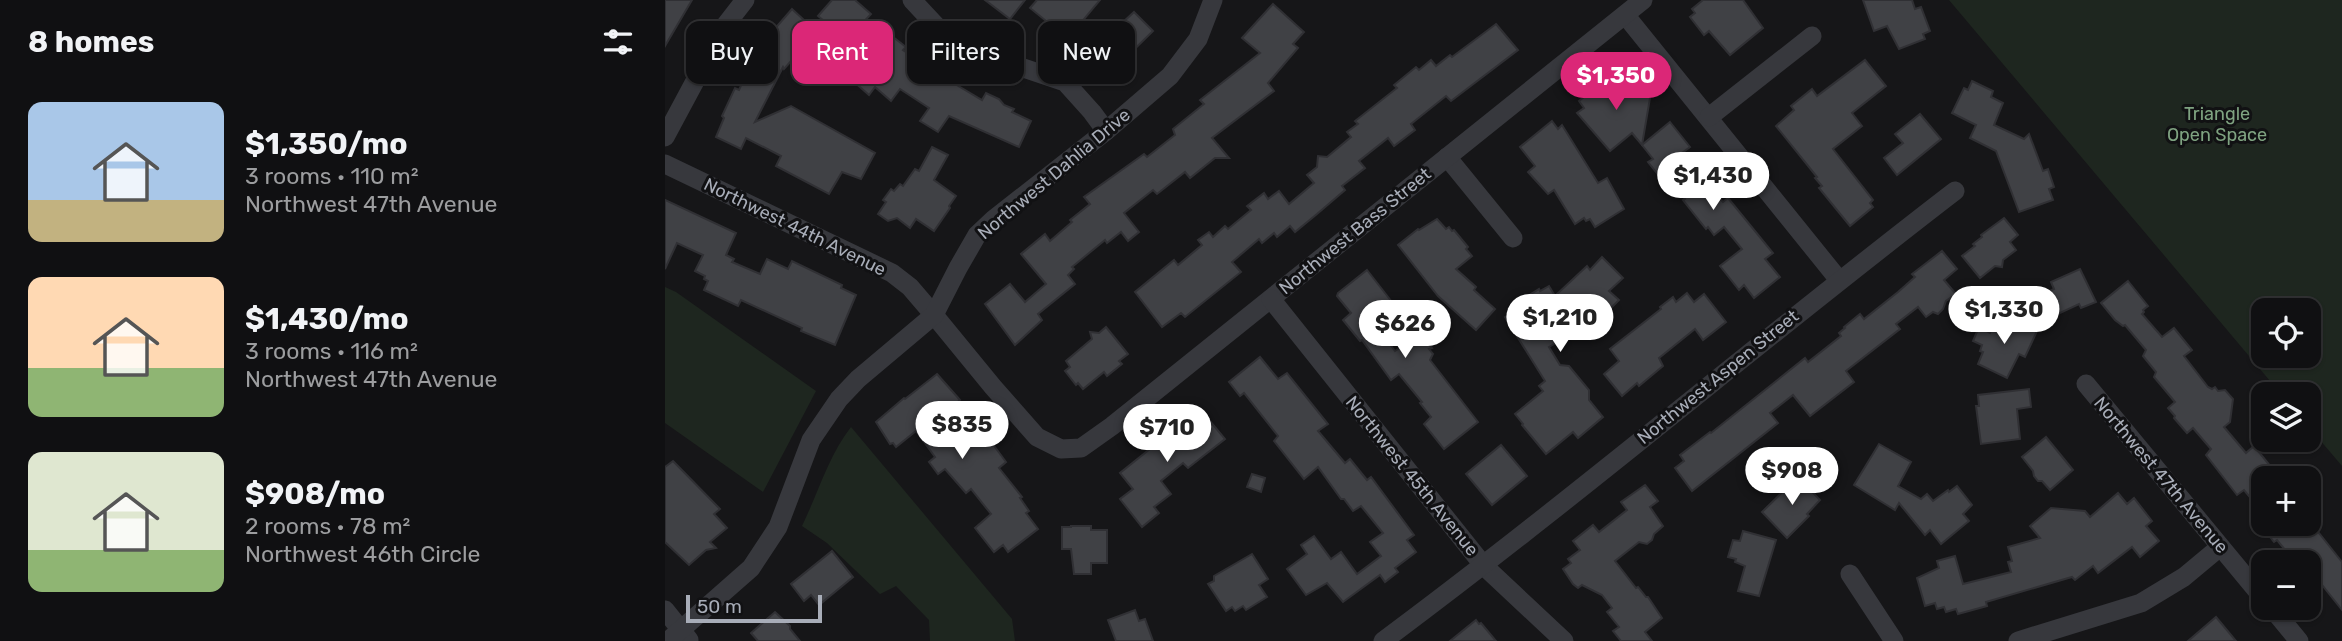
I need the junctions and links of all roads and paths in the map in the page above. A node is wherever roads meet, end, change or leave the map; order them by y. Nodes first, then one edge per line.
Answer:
1 (745, 0) edge
2 (912, 0) edge
3 (1213, 0) edge
4 (1643, 0) edge
5 (1626, 16) junction
6 (1812, 36) dead end
7 (1709, 117) junction
8 (1106, 131) junction
9 (665, 137) edge
10 (1447, 157) junction
11 (665, 164) edge
12 (1955, 191) dead end
13 (1513, 238) dead end
14 (1839, 280) junction
15 (1271, 299) junction
16 (935, 315) junction
17 (2085, 384) dead end
18 (1061, 449) joint
19 (2220, 547) junction
20 (1484, 566) junction
21 (1850, 574) dead end
22 (2251, 584) edge
23 (665, 610) edge
24 (2282, 620) edge
25 (680, 638) edge
26 (1383, 641) edge
27 (1564, 641) edge
28 (1894, 641) edge
29 (2018, 641) edge
30 (2299, 641) edge

1 - 9 street
2 - 8 street
3 - 8 street, Northwest Dahlia Drive
4 - 5 street, Northwest Bass Street
5 - 7 street
5 - 10 street, Northwest Bass Street
6 - 7 street
7 - 14 street
8 - 16 street, Northwest Dahlia Drive
10 - 13 street
10 - 15 street, Northwest Bass Street
11 - 16 street, Northwest 44th Avenue
12 - 14 street, Northwest Aspen Street
14 - 20 street, Northwest Aspen Street
15 - 18 street, Northwest Bass Street
15 - 20 street, Northwest 45th Avenue
16 - 18 street, Northwest 44th Avenue
16 - 25 street, Northwest Dahlia Drive
17 - 19 street, Northwest 47th Avenue
19 - 22 street, Northwest 47th Avenue
19 - 29 street
20 - 26 street, Northwest Aspen Street
20 - 27 street, Northwest 45th Avenue
21 - 28 street
23 - 25 street
24 - 30 street

